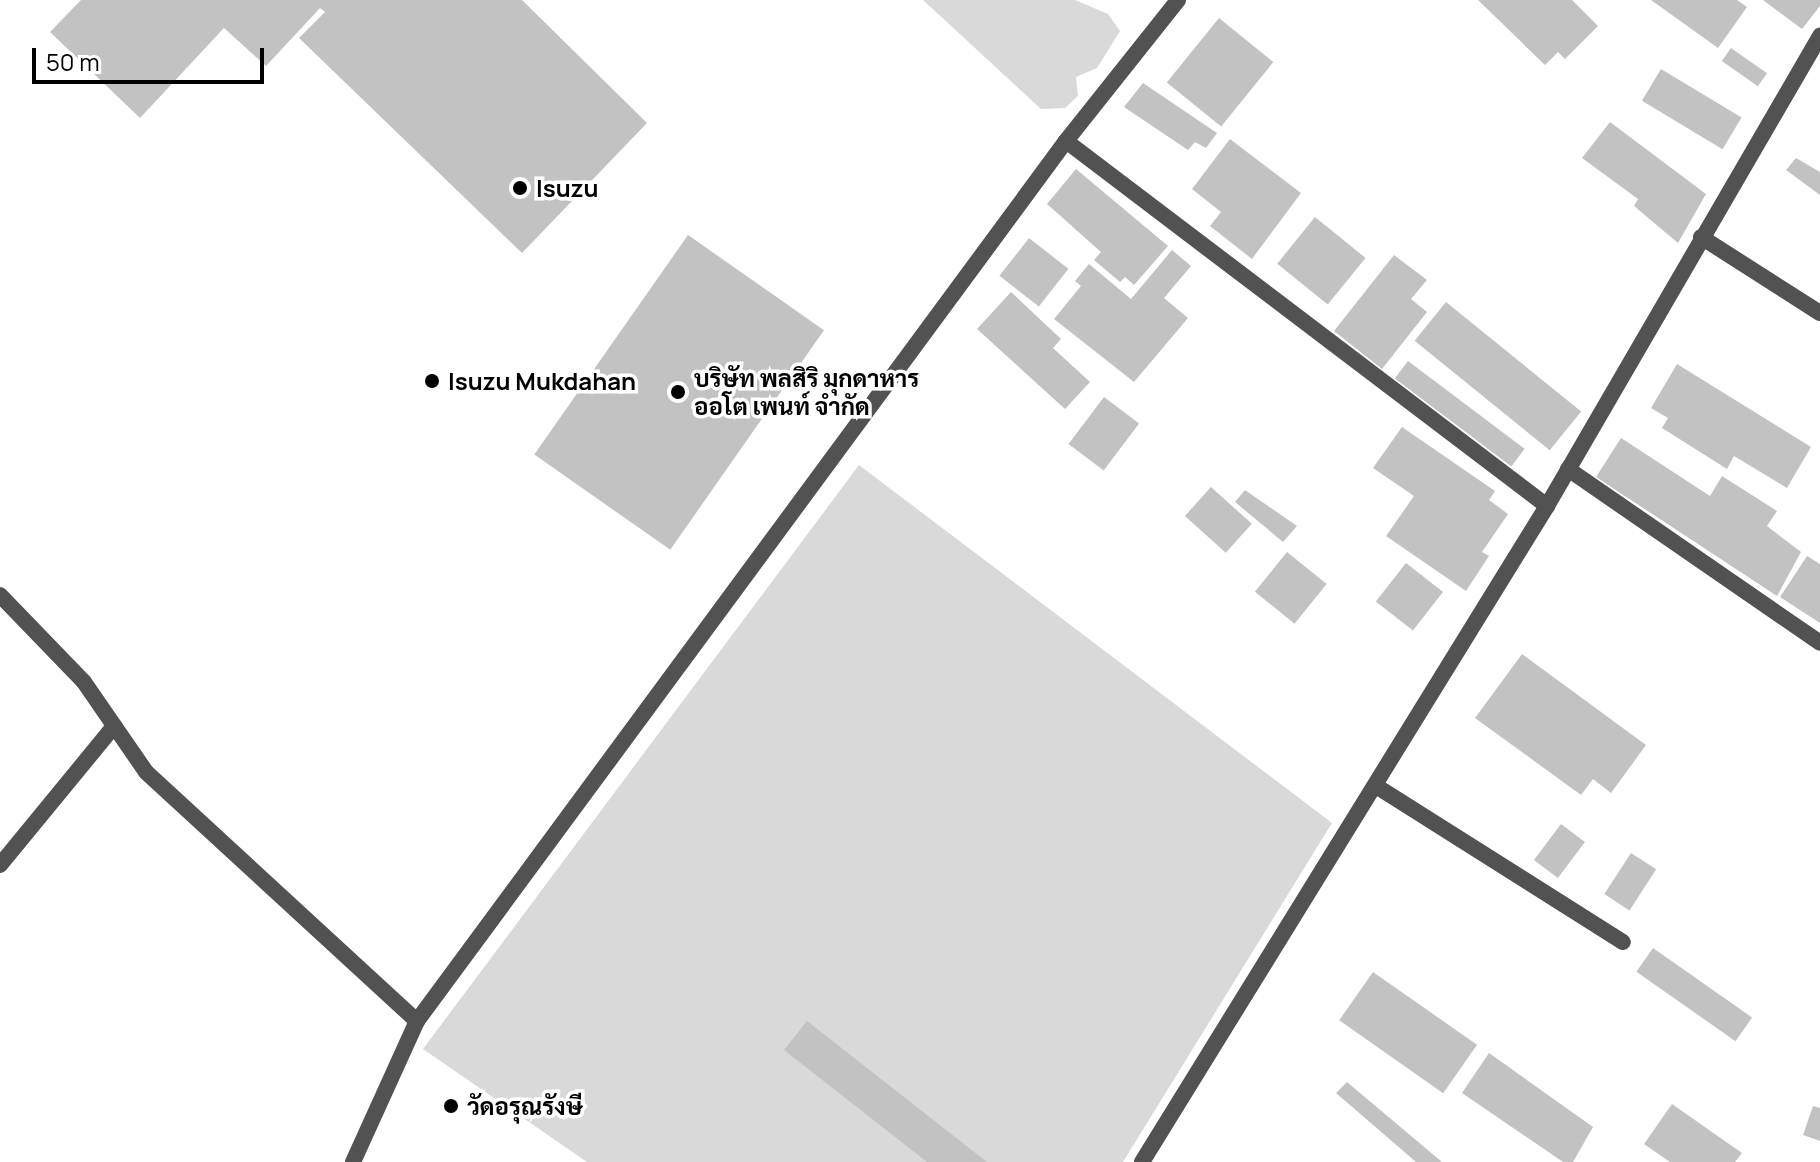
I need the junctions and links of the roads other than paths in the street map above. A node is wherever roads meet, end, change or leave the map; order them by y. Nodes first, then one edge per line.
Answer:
1 (1178, 0) edge
2 (1820, 36) edge
3 (1066, 141) junction
4 (1701, 237) junction
5 (1820, 313) edge
6 (1568, 469) junction
7 (1547, 506) junction
8 (0, 595) edge
9 (1820, 643) edge
10 (114, 726) junction
11 (1376, 786) junction
12 (0, 865) edge
13 (1623, 942) dead end
14 (417, 1021) junction
15 (353, 1162) edge
16 (1142, 1162) edge

1 - 3 street
2 - 4 street
3 - 7 street
3 - 14 street
4 - 5 street
4 - 6 street
6 - 7 street
6 - 9 street
7 - 11 street
8 - 10 street
10 - 12 street
10 - 14 street
11 - 13 street
11 - 16 street
14 - 15 street

